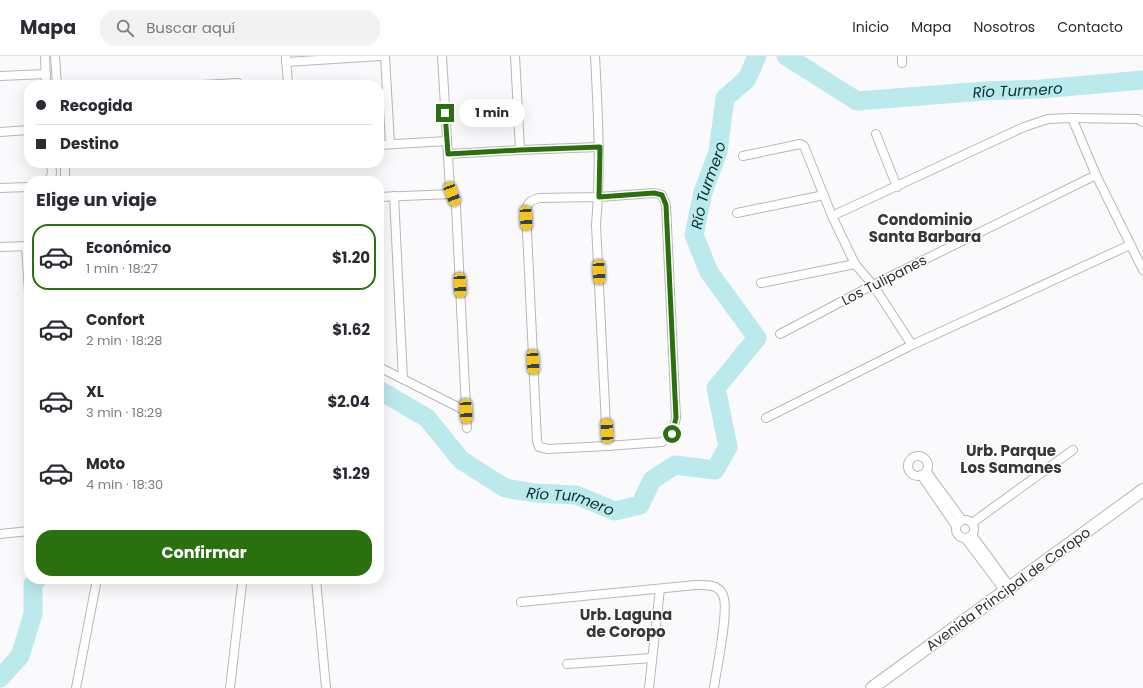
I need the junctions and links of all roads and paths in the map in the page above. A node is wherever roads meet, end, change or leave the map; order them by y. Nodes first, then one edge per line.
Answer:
1 (45, 56) edge
2 (55, 56) edge
3 (381, 56) edge
4 (385, 56) edge
5 (442, 56) edge
6 (515, 56) edge
7 (595, 56) edge
8 (286, 59) edge
9 (46, 74) junction
10 (0, 76) edge
11 (46, 80) edge
12 (57, 80) edge
13 (288, 80) edge
14 (1072, 118) junction
15 (1143, 122) edge
16 (24, 130) edge
17 (0, 132) edge
18 (876, 134) dead end
19 (447, 141) junction
20 (390, 144) junction
21 (384, 145) edge
22 (600, 147) junction
23 (520, 150) junction
24 (448, 154) junction
25 (743, 156) dead end
26 (1096, 175) junction
27 (24, 187) edge
28 (897, 187) junction
29 (0, 188) edge
30 (452, 194) junction
31 (824, 195) junction
32 (384, 196) edge
33 (394, 196) junction
34 (599, 197) junction
35 (736, 213) dead end
36 (832, 216) junction
37 (1130, 245) junction
38 (24, 246) edge
39 (0, 247) edge
40 (855, 264) junction
41 (1143, 270) edge
42 (761, 283) dead end
43 (873, 284) junction
44 (780, 334) dead end
45 (912, 345) junction
46 (384, 370) edge
47 (403, 379) junction
48 (466, 411) junction
49 (766, 418) dead end
50 (467, 428) dead end
51 (607, 446) junction
52 (1073, 450) dead end
53 (924, 473) dead end
54 (1143, 490) edge
55 (959, 523) junction
56 (972, 523) junction
57 (24, 532) edge
58 (0, 534) edge
59 (968, 537) junction
60 (96, 584) edge
61 (242, 584) dead end
62 (316, 584) edge
63 (660, 589) junction
64 (1008, 589) junction
65 (521, 602) dead end
66 (652, 658) junction
67 (567, 664) dead end
68 (76, 688) edge
69 (230, 688) edge
70 (326, 688) edge
71 (649, 688) edge
72 (714, 688) edge
73 (872, 688) edge

1 - 9 street
2 - 12 street
3 - 8 street
4 - 20 street
5 - 19 street
6 - 23 street
7 - 22 street
8 - 13 street
9 - 10 street
9 - 11 street
14 - 15 street
14 - 26 street
14 - 28 street
16 - 17 street
18 - 28 street
19 - 20 street
19 - 24 street
20 - 21 street
22 - 23 street
22 - 34 street
23 - 24 street
24 - 30 street
25 - 31 street
26 - 37 street
26 - 43 street, Los Tulipanes
27 - 29 street
28 - 36 street
30 - 33 street
30 - 48 street
31 - 35 street
31 - 36 street
32 - 33 street
33 - 47 street
34 - 51 street
34 - 51 street
34 - 51 street
36 - 40 street
37 - 41 street
37 - 45 street
38 - 39 street
40 - 42 street
40 - 43 street
43 - 44 street, Los Tulipanes
43 - 45 street
45 - 49 street
46 - 47 street
47 - 48 street
48 - 50 street
52 - 56 street
53 - 55 street
54 - 64 street, Avenida Principal de Coropo
55 - 56 street
55 - 59 street
56 - 59 street
57 - 58 street
59 - 64 street
60 - 68 street
61 - 69 street
62 - 70 street
63 - 65 street
63 - 66 street
63 - 72 street
64 - 73 street, Avenida Principal de Coropo
66 - 67 street
66 - 71 street

